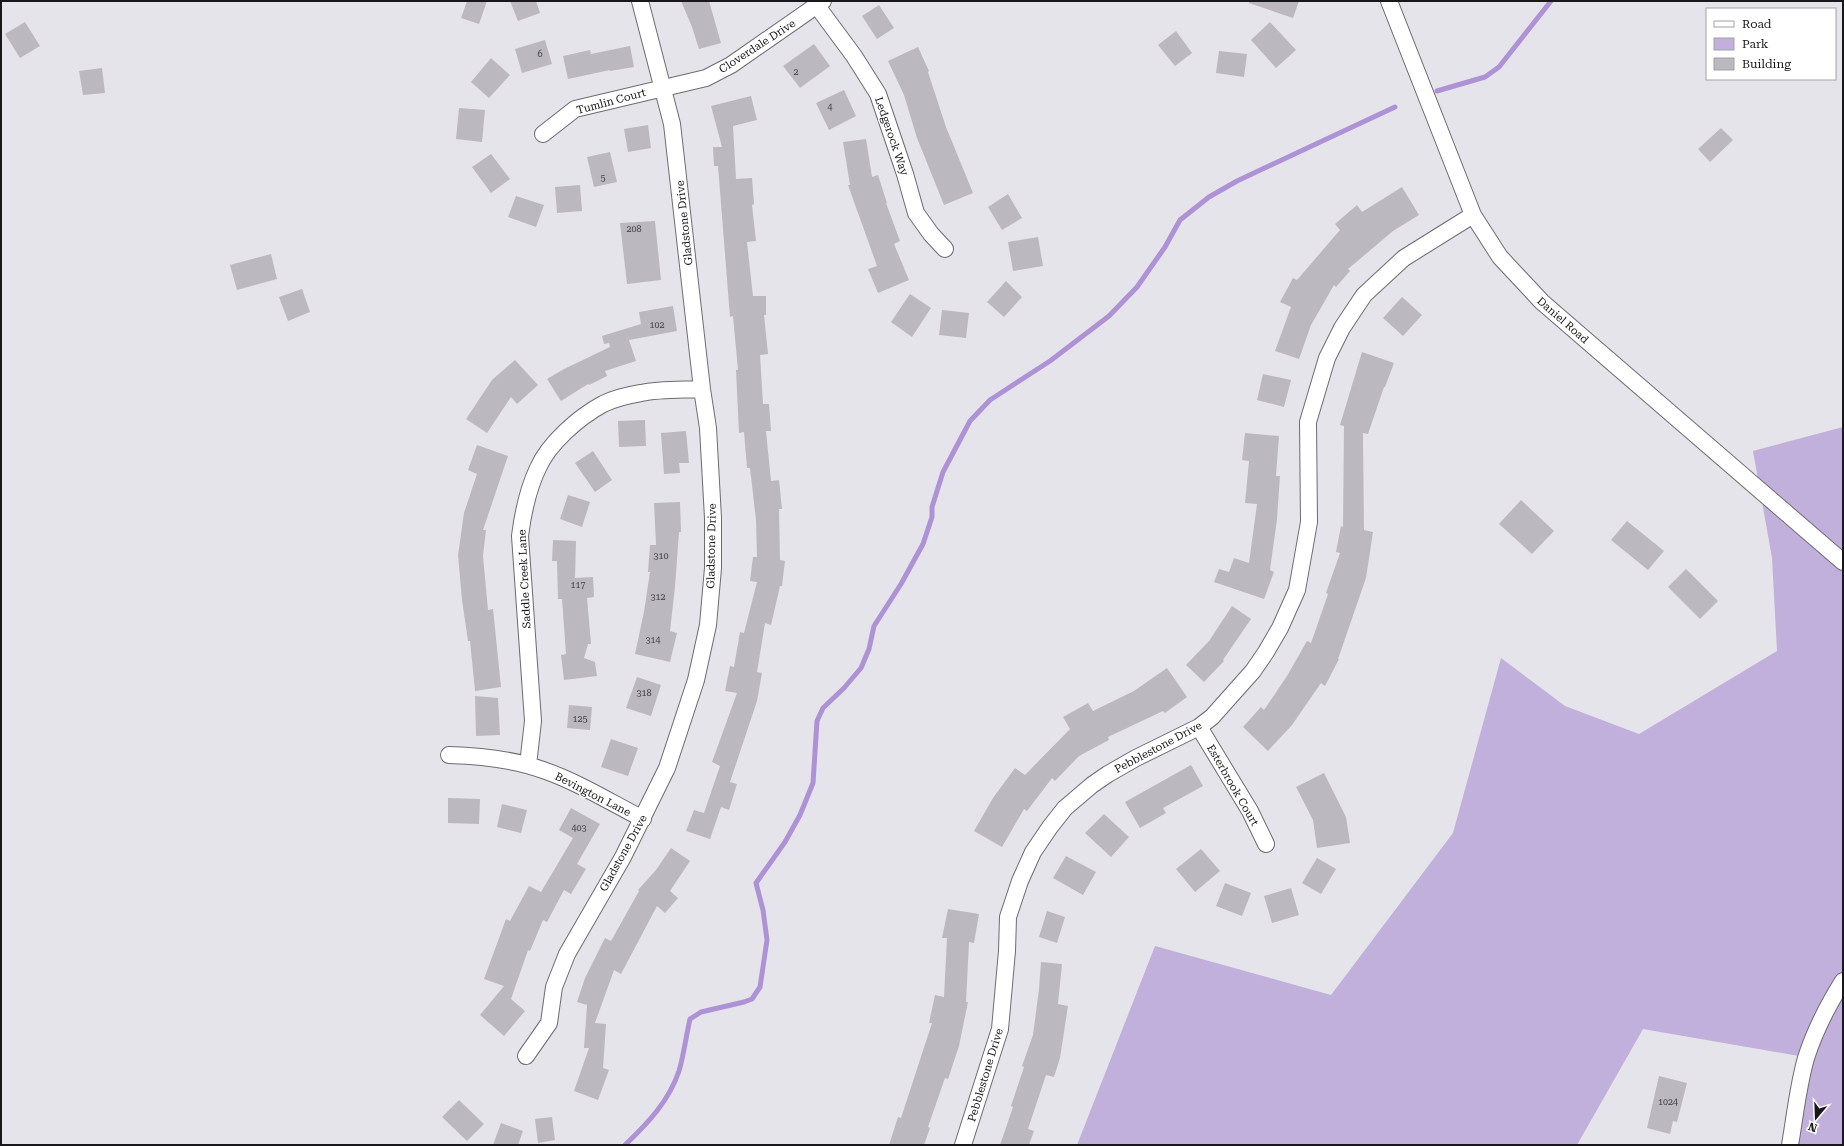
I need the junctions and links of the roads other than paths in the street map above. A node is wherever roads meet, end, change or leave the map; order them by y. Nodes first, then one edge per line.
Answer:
1 (640, 1) edge
2 (1388, 1) edge
3 (820, 4) edge
4 (663, 88) junction
5 (543, 134) dead end
6 (1473, 215) junction
7 (945, 249) dead end
8 (702, 388) junction
9 (1843, 562) edge
10 (1199, 728) junction
11 (449, 755) dead end
12 (528, 765) junction
13 (642, 819) junction
14 (1266, 844) dead end
15 (1843, 981) edge
16 (526, 1056) dead end
17 (963, 1145) edge
18 (1790, 1145) edge

1 - 4 street, Gladstone Drive
2 - 6 street, Daniel Road
3 - 4 street, Cloverdale Drive
3 - 7 street, Ledgerock Way
4 - 5 street, Tumlin Court
4 - 8 street, Gladstone Drive
6 - 9 street, Daniel Road
6 - 10 street, Pebblestone Drive
8 - 12 street, Saddle Creek Lane
8 - 13 street, Gladstone Drive
10 - 14 street, Esterbrook Court
10 - 17 street, Pebblestone Drive
11 - 12 street, Bevington Lane
12 - 13 street, Bevington Lane
13 - 16 street, Gladstone Drive
15 - 18 street

